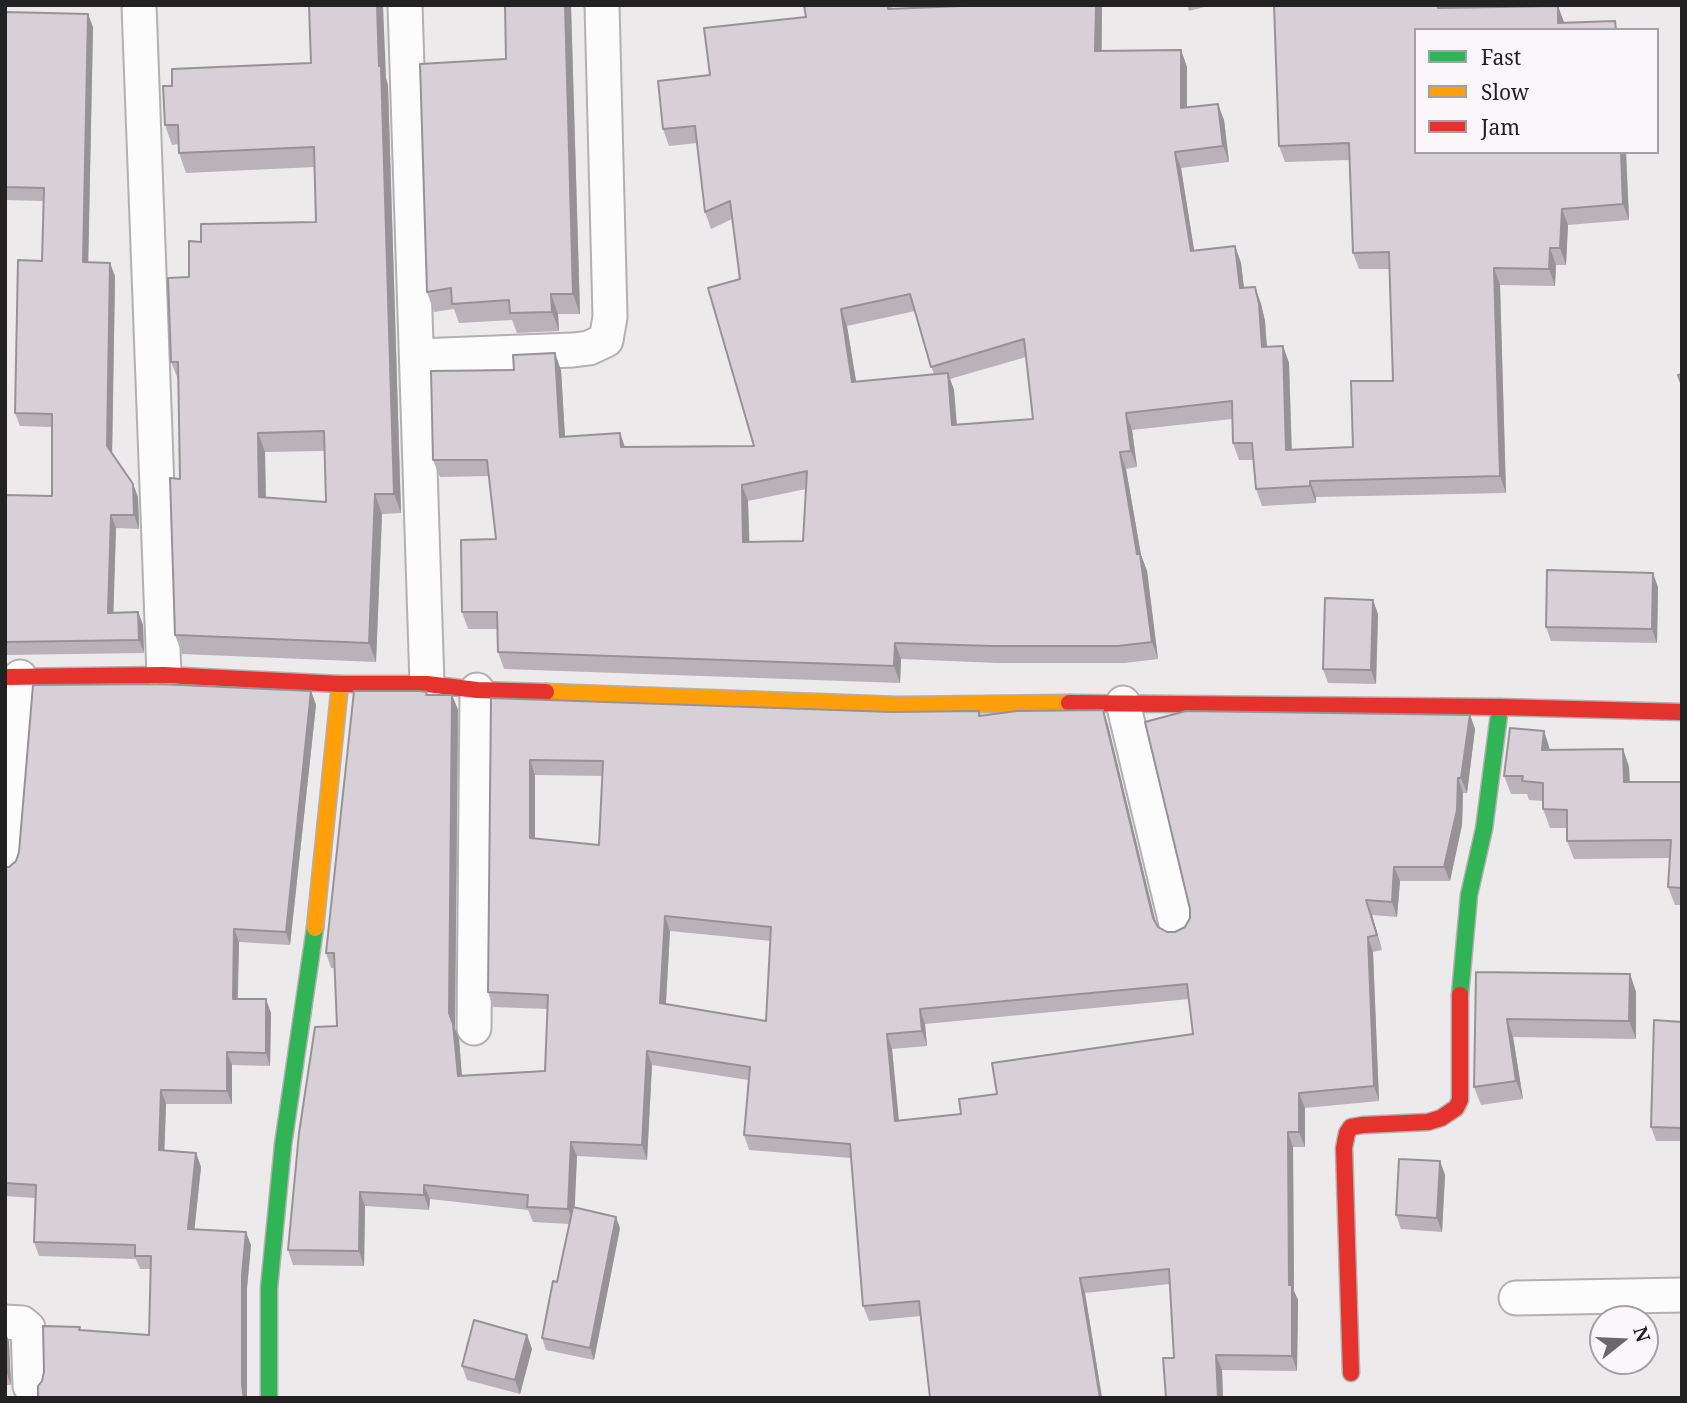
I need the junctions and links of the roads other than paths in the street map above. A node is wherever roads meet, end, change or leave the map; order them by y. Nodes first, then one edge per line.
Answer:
1 (139, 5) edge
2 (405, 5) edge
3 (602, 5) edge
4 (417, 356) junction
5 (163, 675) junction
6 (13, 677) edge
7 (340, 684) junction
8 (427, 684) junction
9 (477, 690) junction
10 (1122, 703) junction
11 (1500, 707) junction
12 (1682, 712) edge
13 (5, 863) edge
14 (1178, 928) edge
15 (474, 1028) dead end
16 (1682, 1295) edge
17 (1516, 1298) dead end
18 (5, 1322) edge
19 (1351, 1374) dead end
20 (30, 1386) dead end
21 (269, 1398) edge

1 - 5 street
2 - 4 street
3 - 4 street
4 - 8 street
5 - 6 street
5 - 7 street
6 - 13 street
7 - 8 street
7 - 21 street
8 - 9 street
9 - 10 street
9 - 15 street
10 - 11 street
10 - 14 street
11 - 12 street
11 - 19 street
16 - 17 street
18 - 20 street

